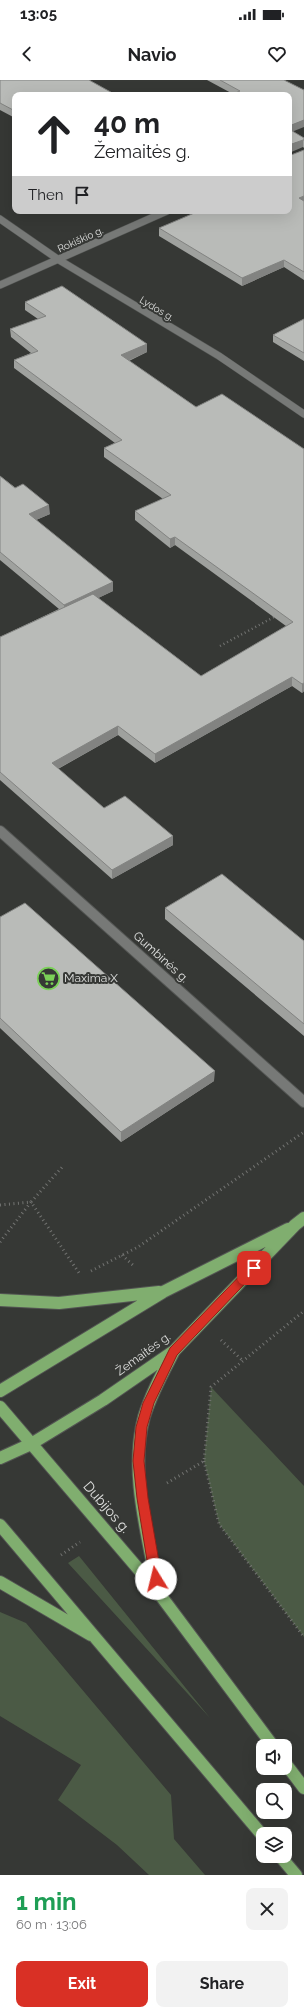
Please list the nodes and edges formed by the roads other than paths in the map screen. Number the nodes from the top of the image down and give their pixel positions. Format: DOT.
graph roads {
  1 [pos="160,214"];
  2 [pos="0,219"];
  3 [pos="59,260"];
  4 [pos="0,285"];
  5 [pos="304,414"];
  6 [pos="0,831"];
  7 [pos="304,1102"];
  8 [pos="300,1222"];
  9 [pos="163,1292"];
  10 [pos="0,1300"];
  11 [pos="174,1352"];
  12 [pos="0,1391"];
  13 [pos="0,1407"];
  14 [pos="31,1444"];
  15 [pos="0,1458"];
  16 [pos="0,1525"];
  17 [pos="0,1582"];
  18 [pos="158,1592"];
  19 [pos="99,1640"];
  20 [pos="268,1739"];
  21 [pos="292,1772"];
  22 [pos="304,1788"];
  23 [pos="256,1828"];
  24 [pos="286,1863"];
  25 [pos="296,1875"];
  1 -- 3 [label="street, Rokiškio g."];
  2 -- 3 [label="street, Lydos g."];
  3 -- 4 [label="street, Rokiškio g."];
  3 -- 5 [label="street, Lydos g."];
  6 -- 7 [label="street, Gumbinės g."];
  8 -- 9 [label="main road, Žemaitės g."];
  8 -- 11 [label="main road, Žemaitės g."];
  9 -- 10 [label="main road"];
  9 -- 12 [label="main road, Žemaitės g."];
  11 -- 14 [label="main road, Žemaitės g."];
  11 -- 18 [label="main road"];
  13 -- 14 [label="main road, Dubijos g."];
  14 -- 15 [label="main road, Žemaitės g."];
  14 -- 18 [label="main road, Dubijos g."];
  16 -- 19 [label="main road"];
  17 -- 19 [label="main road"];
  18 -- 20 [label="main road, Dubijos g."];
  19 -- 23 [label="main road"];
  21 -- 22 [label="main road"];
  24 -- 25 [label="main road"];
}
